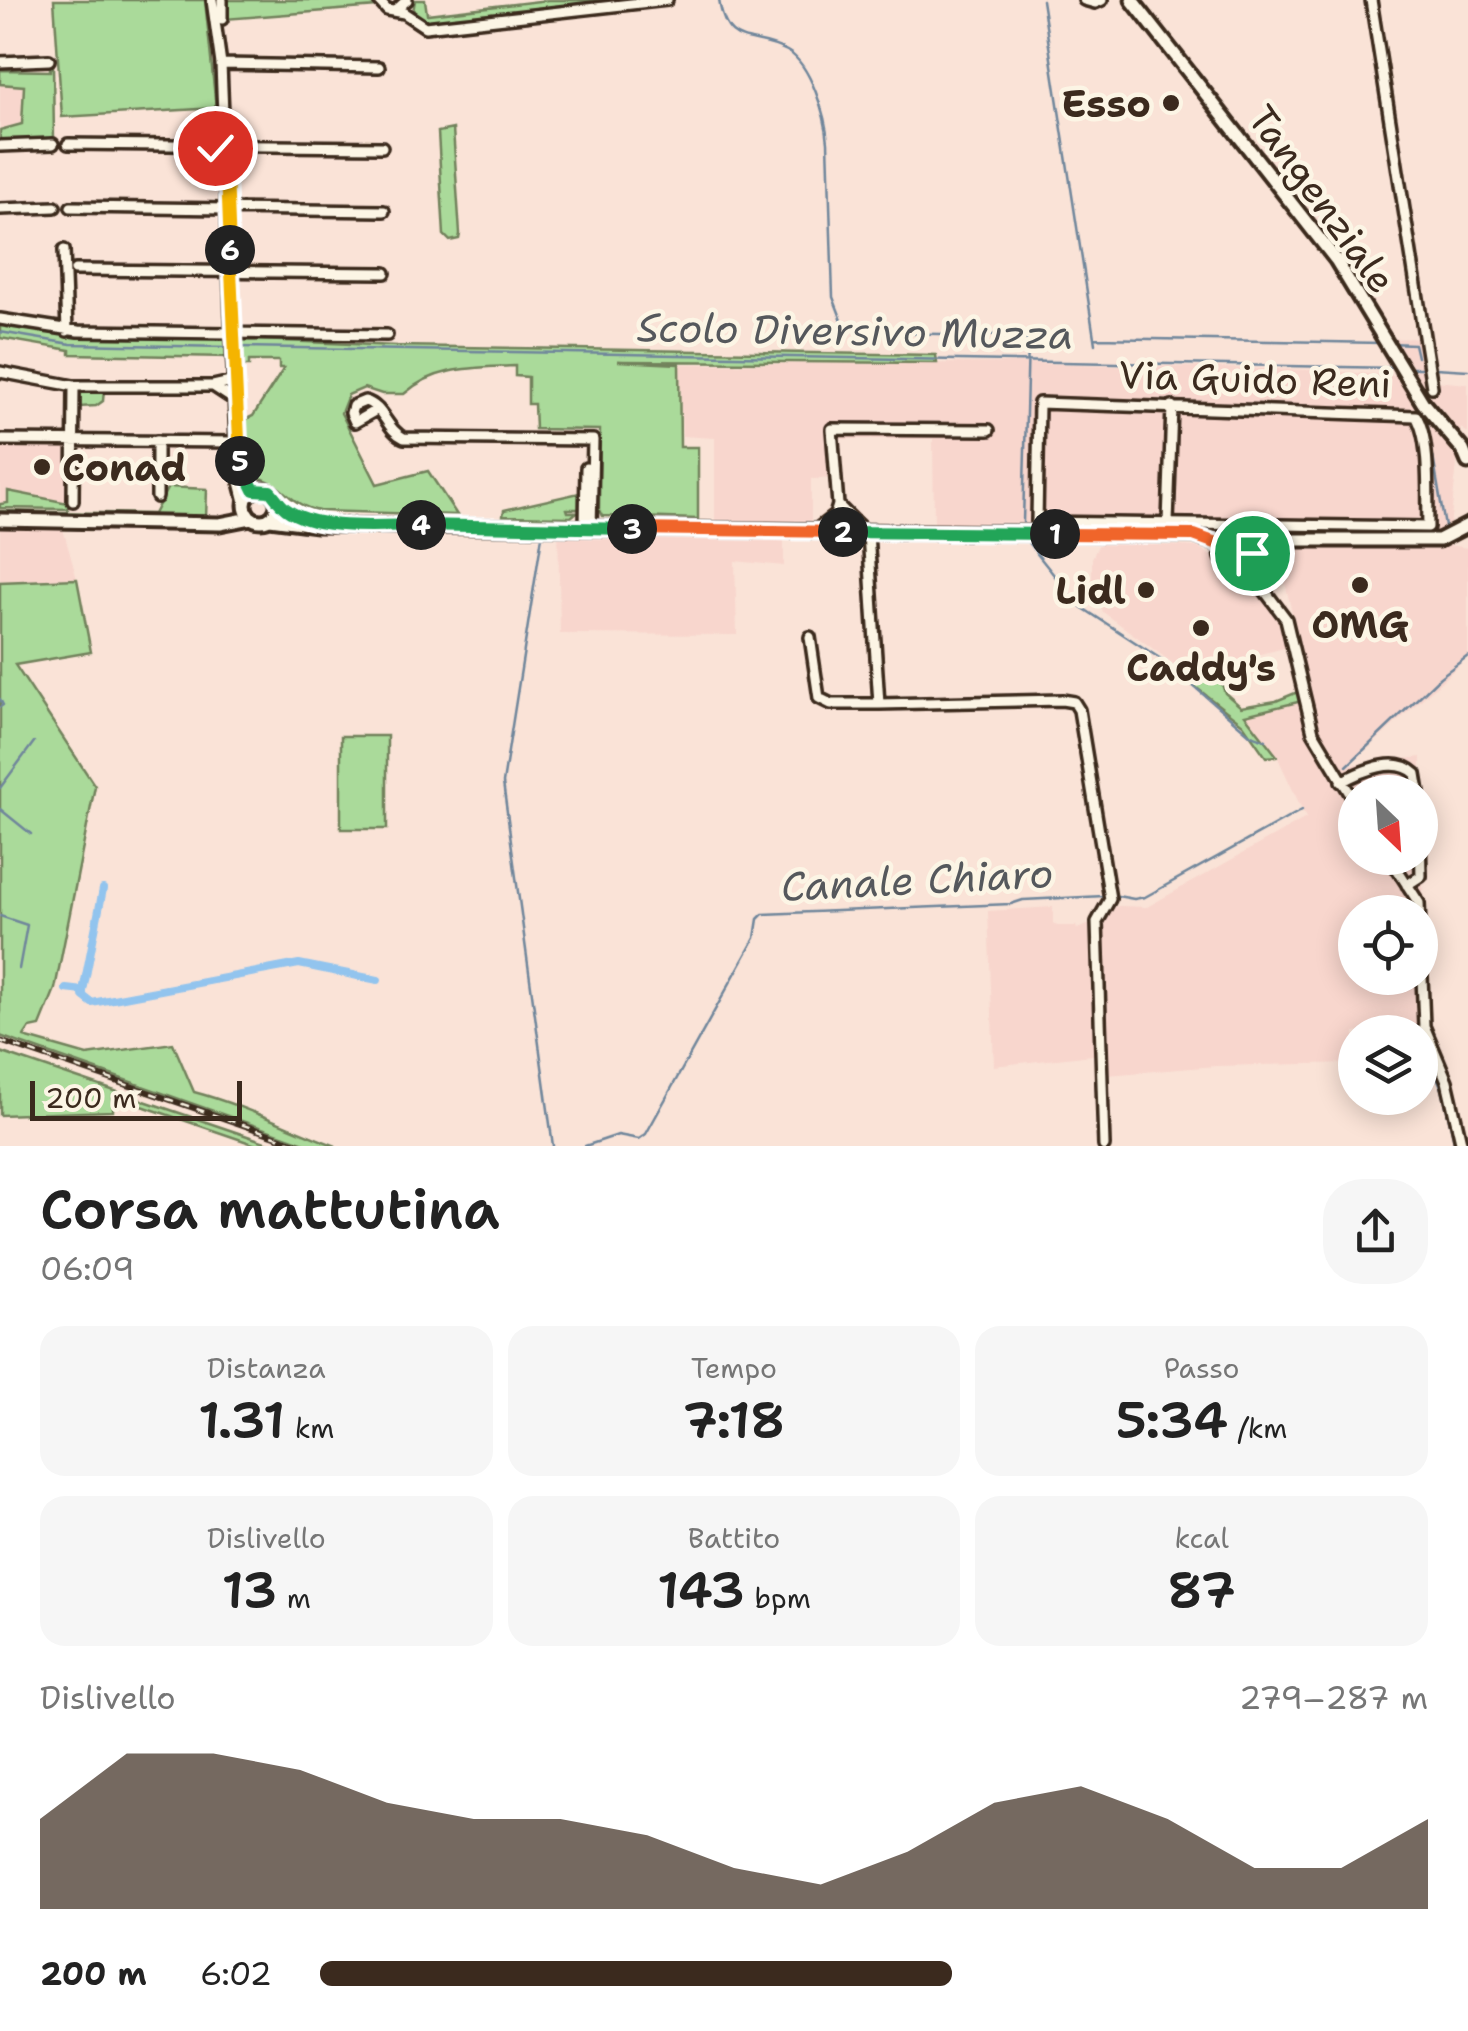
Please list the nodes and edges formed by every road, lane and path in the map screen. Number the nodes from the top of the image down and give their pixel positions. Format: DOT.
graph roads {
  1 [pos="212,0"];
  2 [pos="222,0"];
  3 [pos="378,0"];
  4 [pos="407,0"];
  5 [pos="667,0"];
  6 [pos="1084,0"];
  7 [pos="1102,0"];
  8 [pos="1132,0"];
  9 [pos="1371,0"];
  10 [pos="396,10"];
  11 [pos="414,19"];
  12 [pos="220,47"];
  13 [pos="49,60"];
  14 [pos="0,62"];
  15 [pos="222,64"];
  16 [pos="378,67"];
  17 [pos="53,144"];
  18 [pos="68,144"];
  19 [pos="0,146"];
  20 [pos="382,146"];
  21 [pos="226,148"];
  22 [pos="54,207"];
  23 [pos="71,207"];
  24 [pos="0,209"];
  25 [pos="228,210"];
  26 [pos="384,211"];
  27 [pos="64,250"];
  28 [pos="74,270"];
  29 [pos="231,272"];
  30 [pos="385,273"];
  31 [pos="0,319"];
  32 [pos="67,330"];
  33 [pos="233,334"];
  34 [pos="388,335"];
  35 [pos="0,372"];
  36 [pos="1430,383"];
  37 [pos="74,386"];
  38 [pos="217,389"];
  39 [pos="236,391"];
  40 [pos="1172,406"];
  41 [pos="378,410"];
  42 [pos="989,430"];
  43 [pos="1454,439"];
  44 [pos="0,440"];
  45 [pos="74,441"];
  46 [pos="157,441"];
  47 [pos="237,442"];
  48 [pos="1468,448"];
  49 [pos="238,455"];
  50 [pos="1468,462"];
  51 [pos="254,490"];
  52 [pos="157,497"];
  53 [pos="276,499"];
  54 [pos="73,502"];
  55 [pos="247,509"];
  56 [pos="838,511"];
  57 [pos="270,519"];
  58 [pos="0,520"];
  59 [pos="1168,523"];
  60 [pos="331,524"];
  61 [pos="1467,524"];
  62 [pos="588,528"];
  63 [pos="814,532"];
  64 [pos="838,532"];
  65 [pos="867,533"];
  66 [pos="1243,535"];
  67 [pos="1290,540"];
  68 [pos="1224,546"];
  69 [pos="1249,562"];
  70 [pos="810,636"];
  71 [pos="879,704"];
  72 [pos="1338,775"];
  73 [pos="1355,775"];
  74 [pos="1416,775"];
  75 [pos="1401,875"];
  76 [pos="1421,875"];
  77 [pos="1408,885"];
  78 [pos="1104,1146"];
  79 [pos="1462,1146"];
  1 -- 12 [label="street"];
  2 -- 12 [label="street"];
  3 -- 10 [label="street"];
  4 -- 10 [label="street"];
  4 -- 11 [label="street"];
  5 -- 11 [label="street"];
  6 -- 7 [label="street"];
  8 -- 43 [label="main road, Tangenziale"];
  9 -- 36 [label="street"];
  10 -- 11 [label="street"];
  12 -- 15 [label="street"];
  13 -- 14 [label="street"];
  15 -- 16 [label="street"];
  15 -- 21 [label="street"];
  17 -- 19 [label="street"];
  18 -- 21 [label="street"];
  20 -- 21 [label="street"];
  21 -- 25 [label="street"];
  22 -- 24 [label="street"];
  23 -- 25 [label="street"];
  25 -- 26 [label="street"];
  25 -- 29 [label="street"];
  27 -- 32 [label="street"];
  28 -- 29 [label="street"];
  29 -- 30 [label="street"];
  29 -- 33 [label="street"];
  31 -- 32 [label="street"];
  32 -- 33 [label="street"];
  33 -- 34 [label="street"];
  33 -- 39 [label="street"];
  35 -- 37 [label="street"];
  37 -- 38 [label="street"];
  37 -- 45 [label="street"];
  38 -- 39 [label="street"];
  38 -- 39 [label="street"];
  39 -- 47 [label="street"];
  40 -- 59 [label="street"];
  40 -- 59 [label="street, Via Guido Reni"];
  40 -- 66 [label="street, Via Guido Reni"];
  41 -- 62 [label="street"];
  42 -- 56 [label="street"];
  43 -- 48 [label="main road, Tangenziale"];
  43 -- 50 [label="main road, Tangenziale"];
  44 -- 45 [label="street"];
  45 -- 46 [label="street"];
  45 -- 54 [label="street"];
  46 -- 47 [label="street"];
  46 -- 52 [label="street"];
  47 -- 49 [label="street"];
  49 -- 51 [label="street"];
  49 -- 55 [label="street"];
  51 -- 53 [label="main road"];
  51 -- 55 [label="main road"];
  53 -- 57 [label="main road"];
  53 -- 60 [label="main road"];
  55 -- 57 [label="main road"];
  55 -- 58 [label="main road"];
  56 -- 63 [label="street"];
  56 -- 64 [label="street"];
  56 -- 65 [label="street"];
  57 -- 60 [label="main road"];
  59 -- 66 [label="street"];
  60 -- 62 [label="main road"];
  61 -- 67 [label="main road"];
  62 -- 63 [label="main road"];
  63 -- 64 [label="main road"];
  64 -- 65 [label="main road"];
  65 -- 68 [label="main road"];
  65 -- 71 [label="street"];
  66 -- 67 [label="main road"];
  66 -- 68 [label="main road"];
  66 -- 69 [label="main road"];
  67 -- 69 [label="main road"];
  68 -- 69 [label="main road"];
  69 -- 72 [label="street"];
  70 -- 71 [label="street"];
  71 -- 78 [label="street"];
  73 -- 74 [label="street"];
  75 -- 77 [label="street"];
  76 -- 77 [label="street"];
  77 -- 79 [label="street"];
}
